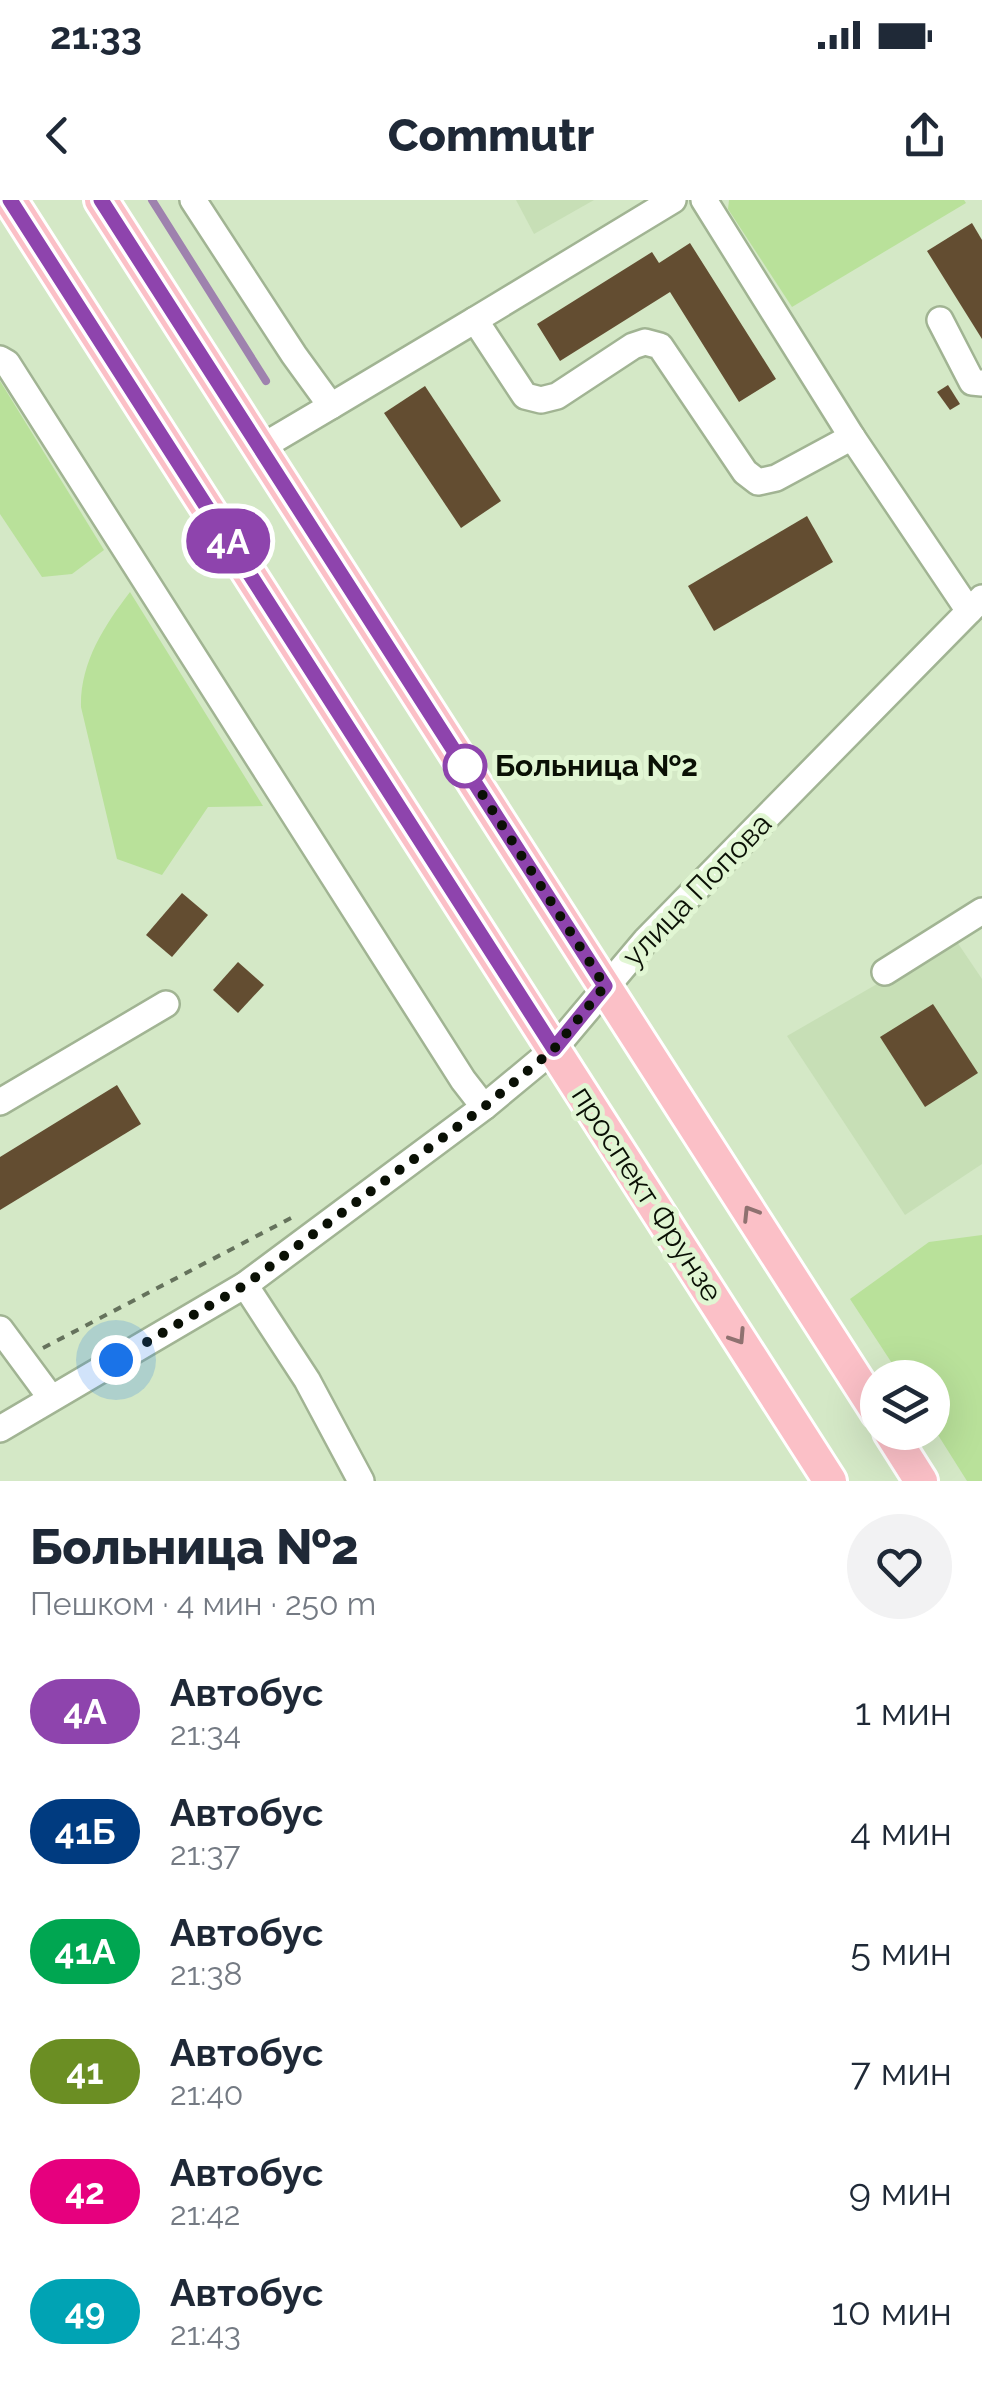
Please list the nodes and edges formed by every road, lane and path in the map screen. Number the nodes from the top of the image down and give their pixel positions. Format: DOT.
graph roads {
  1 [pos="10,200"];
  2 [pos="101,200"];
  3 [pos="193,200"];
  4 [pos="673,200"];
  5 [pos="704,200"];
  6 [pos="475,320"];
  7 [pos="940,320"];
  8 [pos="0,358"];
  9 [pos="982,384"];
  10 [pos="331,406"];
  11 [pos="852,437"];
  12 [pos="260,448"];
  13 [pos="976,605"];
  14 [pos="982,911"];
  15 [pos="885,972"];
  16 [pos="605,986"];
  17 [pos="166,1004"];
  18 [pos="554,1049"];
  19 [pos="0,1102"];
  20 [pos="484,1107"];
  21 [pos="290,1219"];
  22 [pos="245,1285"];
  23 [pos="0,1329"];
  24 [pos="20,1359"];
  25 [pos="860,1386"];
  26 [pos="51,1398"];
  27 [pos="0,1429"];
  28 [pos="901,1450"];
  29 [pos="361,1481"];
  30 [pos="830,1481"];
  31 [pos="920,1481"];
  1 -- 18 [label="main road, проспект Фрунзе"];
  2 -- 12 [label="main road"];
  3 -- 10 [label="street"];
  4 -- 6 [label="street"];
  5 -- 11 [label="street"];
  6 -- 10 [label="street"];
  6 -- 11 [label="street"];
  7 -- 9 [label="street"];
  8 -- 20 [label="street"];
  10 -- 12 [label="street"];
  11 -- 13 [label="street"];
  12 -- 16 [label="main road"];
  13 -- 16 [label="street, улица Попова"];
  14 -- 15 [label="street"];
  16 -- 18 [label="street, улица Попова"];
  25 -- 16 [label="main road, one-way"];
  17 -- 19 [label="street"];
  18 -- 20 [label="street, улица Попова"];
  18 -- 30 [label="main road, проспект Фрунзе, one-way"];
  20 -- 22 [label="street, улица Попова"];
  21 -- 24 [label="path"];
  22 -- 26 [label="street, улица Попова"];
  22 -- 29 [label="street"];
  23 -- 24 [label="street"];
  24 -- 26 [label="street"];
  26 -- 27 [label="street, улица Попова"];
  28 -- 31 [label="main road"];
}
